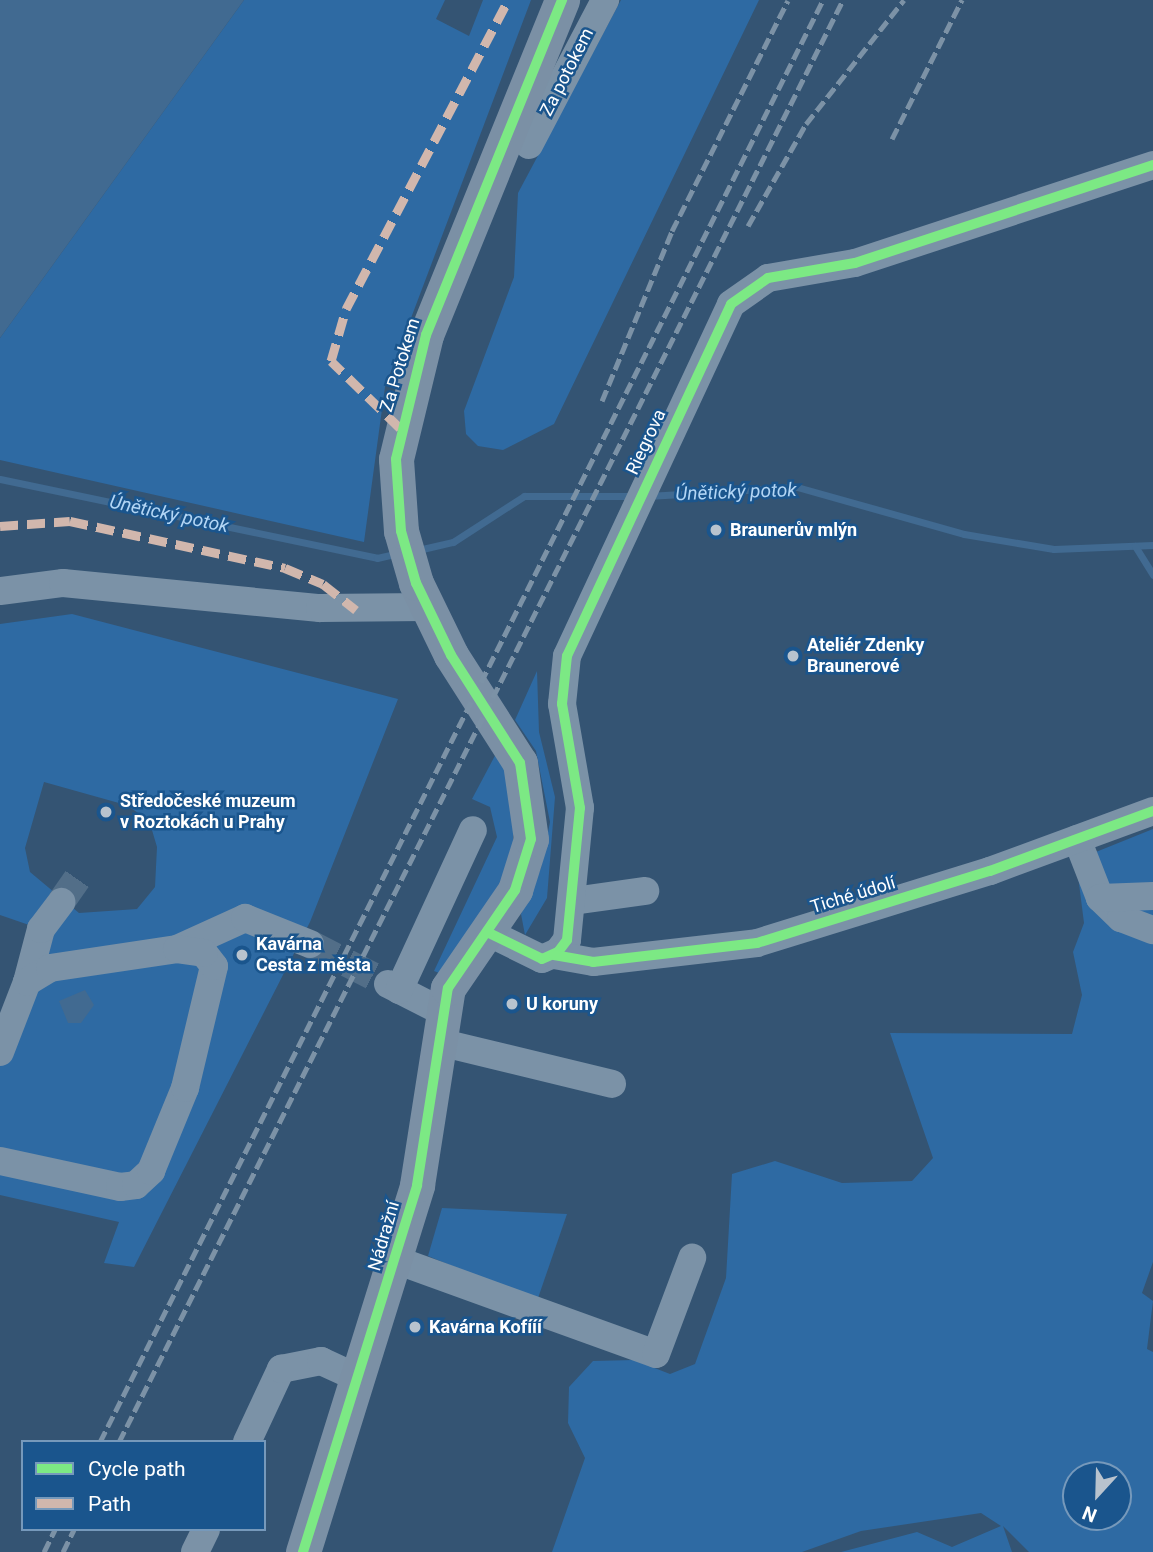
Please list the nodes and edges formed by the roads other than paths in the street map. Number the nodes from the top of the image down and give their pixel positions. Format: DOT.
graph roads {
  1 [pos="562,0"];
  2 [pos="605,0"];
  3 [pos="529,145"];
  4 [pos="1153,165"];
  5 [pos="0,592"];
  6 [pos="420,595"];
  7 [pos="1153,811"];
  8 [pos="473,830"];
  9 [pos="1077,839"];
  10 [pos="645,891"];
  11 [pos="1153,896"];
  12 [pos="1100,898"];
  13 [pos="573,901"];
  14 [pos="61,902"];
  15 [pos="1153,930"];
  16 [pos="487,932"];
  17 [pos="310,944"];
  18 [pos="177,949"];
  19 [pos="554,956"];
  20 [pos="27,982"];
  21 [pos="441,1027"];
  22 [pos="0,1052"];
  23 [pos="612,1084"];
  24 [pos="0,1161"];
  25 [pos="692,1258"];
  26 [pos="396,1259"];
  27 [pos="358,1378"];
  28 [pos="248,1440"];
  29 [pos="205,1531"];
  30 [pos="195,1552"];
  31 [pos="303,1552"];
  1 -- 6 [label="main road, Za Potokem"];
  2 -- 3 [label="street, Za potokem"];
  4 -- 13 [label="street, Riegrova"];
  5 -- 6 [label="street"];
  6 -- 16 [label="main road, Za Potokem"];
  7 -- 9 [label="street, Tiché údolí"];
  8 -- 21 [label="street"];
  9 -- 12 [label="street"];
  9 -- 19 [label="street, Tiché údolí"];
  10 -- 13 [label="street"];
  11 -- 12 [label="street"];
  12 -- 15 [label="street"];
  13 -- 19 [label="street, Riegrova"];
  14 -- 20 [label="street"];
  16 -- 19 [label="street"];
  16 -- 21 [label="main road, Nádražní"];
  17 -- 18 [label="street"];
  18 -- 20 [label="street"];
  18 -- 24 [label="street"];
  20 -- 22 [label="street"];
  21 -- 23 [label="street"];
  21 -- 26 [label="main road, Nádražní"];
  25 -- 26 [label="street"];
  26 -- 27 [label="main road, Nádražní"];
  27 -- 28 [label="street"];
  27 -- 31 [label="main road, Nádražní"];
  29 -- 30 [label="street"];
}
